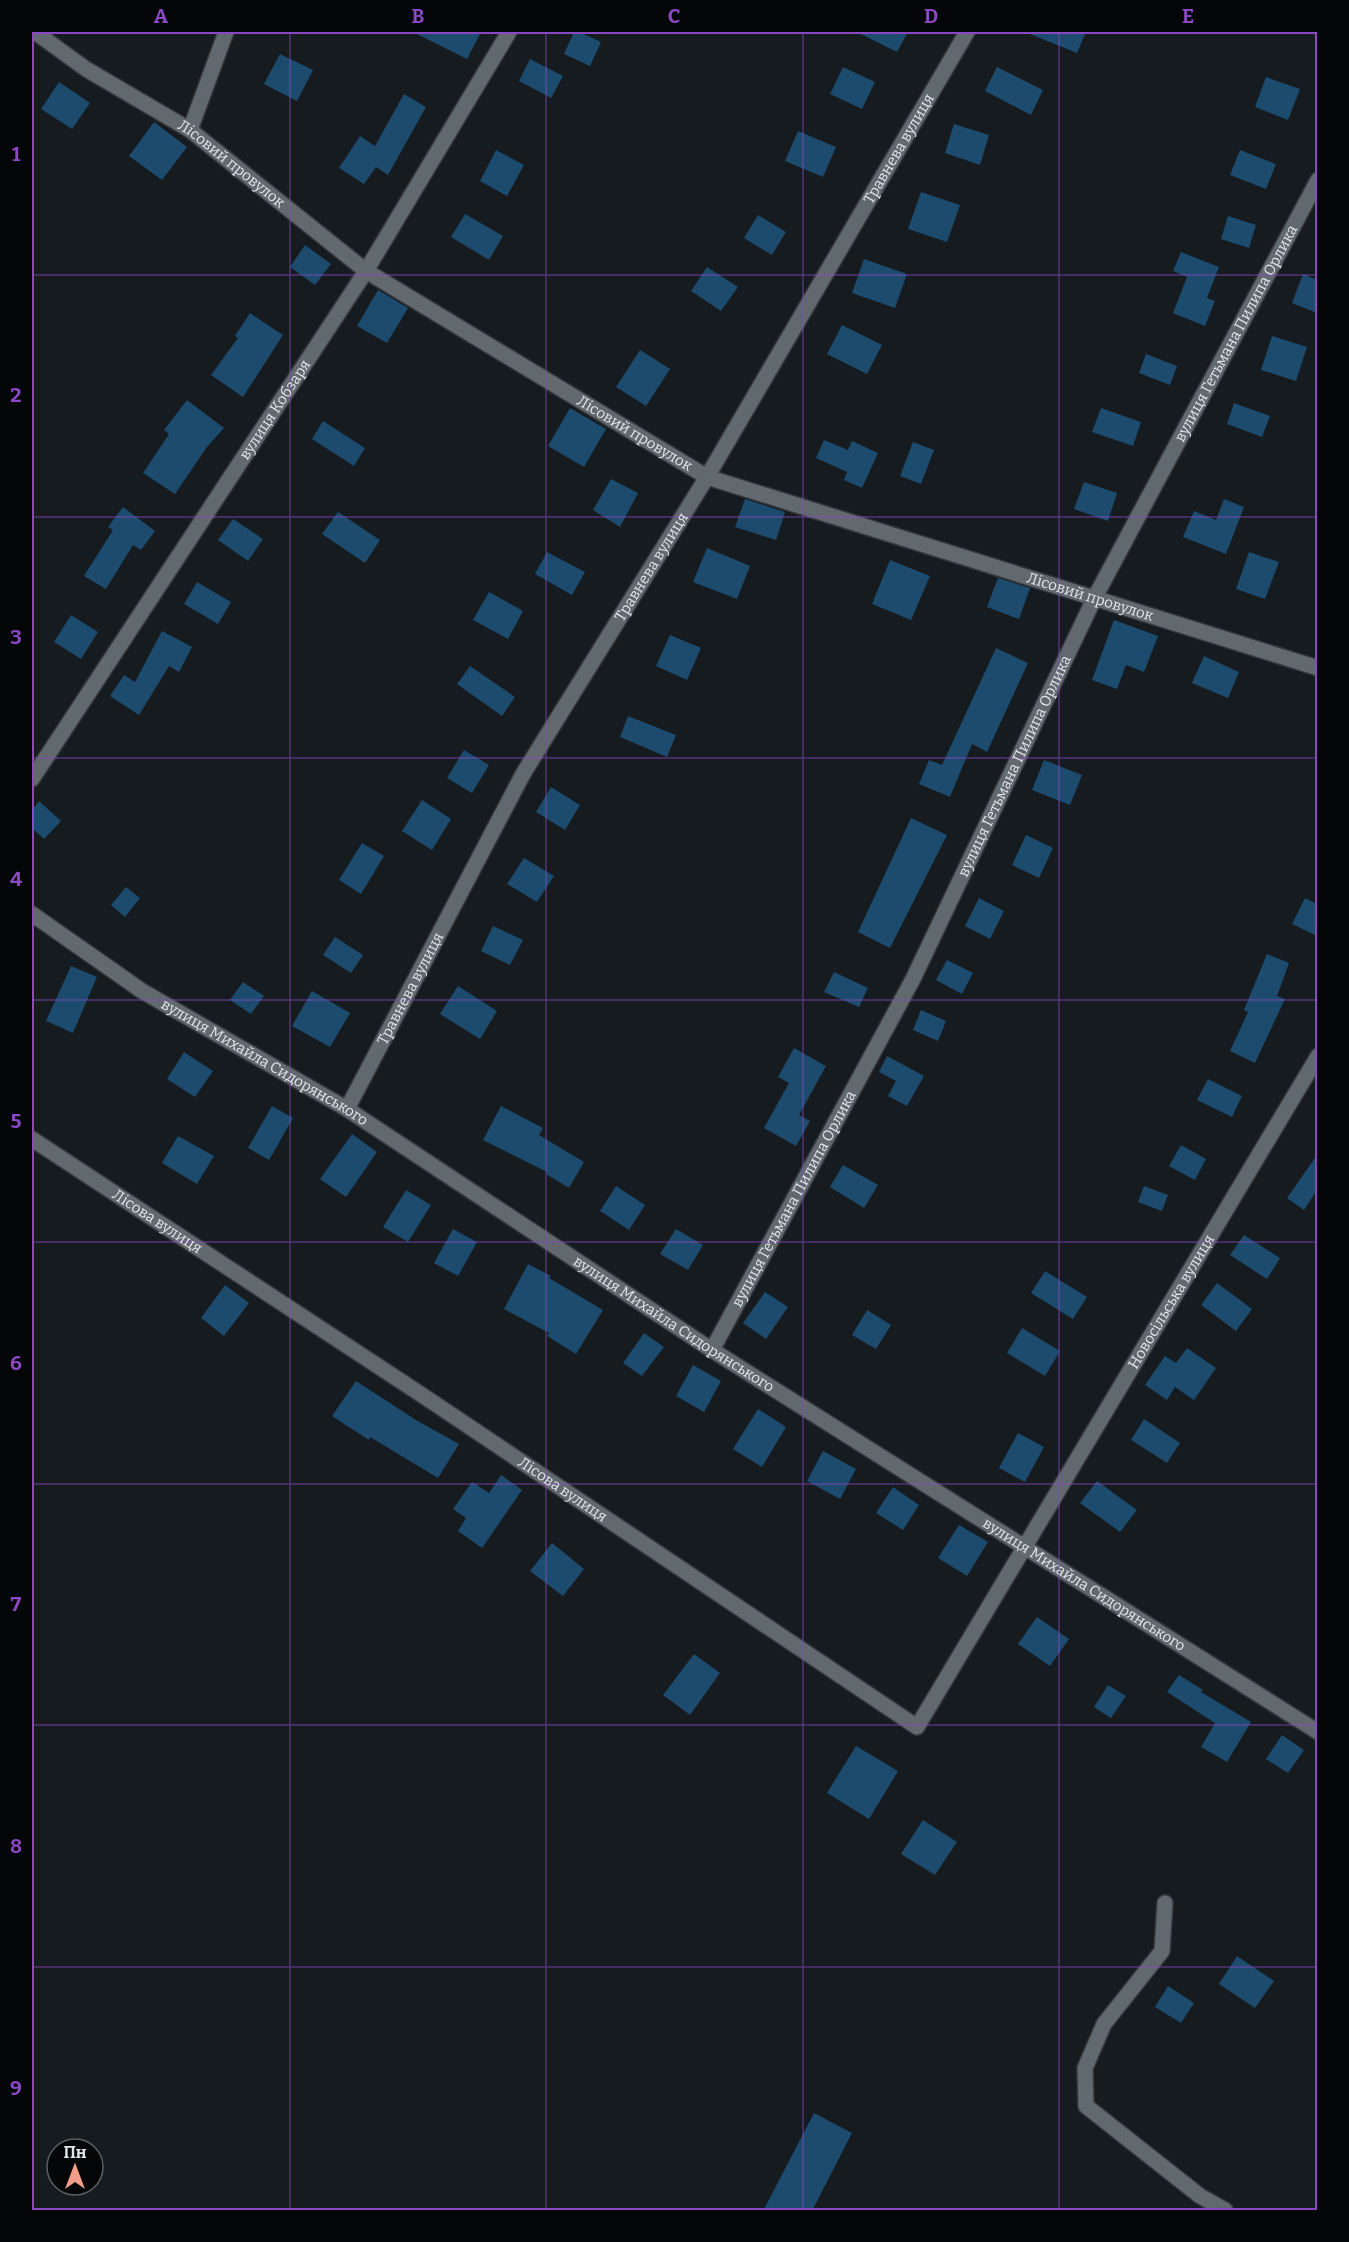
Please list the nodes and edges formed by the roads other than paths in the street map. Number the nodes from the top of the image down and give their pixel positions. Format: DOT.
graph roads {
  1 [pos="35,32"];
  2 [pos="226,32"];
  3 [pos="508,32"];
  4 [pos="967,32"];
  5 [pos="190,130"];
  6 [pos="1317,180"];
  7 [pos="366,271"];
  8 [pos="706,477"];
  9 [pos="1094,599"];
  10 [pos="1317,668"];
  11 [pos="32,779"];
  12 [pos="32,914"];
  13 [pos="1317,1056"];
  14 [pos="347,1109"];
  15 [pos="32,1139"];
  16 [pos="712,1350"];
  17 [pos="1026,1546"];
  18 [pos="1317,1732"];
  19 [pos="1165,1903"];
  20 [pos="1225,2211"];
  1 -- 5 [label="street, Лісовий провулок"];
  2 -- 5 [label="street"];
  3 -- 7 [label="street, вулиця Кобзаря"];
  4 -- 8 [label="street, Травнева вулиця"];
  5 -- 7 [label="street, Лісовий провулок"];
  6 -- 9 [label="street, вулиця Гетьмана Пилипа Орлика"];
  7 -- 8 [label="street, Лісовий провулок"];
  7 -- 11 [label="street, вулиця Кобзаря"];
  8 -- 9 [label="street, Лісовий провулок"];
  8 -- 14 [label="street, Травнева вулиця"];
  9 -- 10 [label="street, Лісовий провулок"];
  9 -- 16 [label="street, вулиця Гетьмана Пилипа Орлика"];
  12 -- 14 [label="street, вулиця Михайла Сидорянського"];
  13 -- 17 [label="street, Новосільська вулиця"];
  14 -- 16 [label="street, вулиця Михайла Сидорянського"];
  15 -- 17 [label="street, Лісова вулиця"];
  16 -- 17 [label="street, вулиця Михайла Сидорянського"];
  17 -- 18 [label="street, вулиця Михайла Сидорянського"];
  19 -- 20 [label="street"];
}
